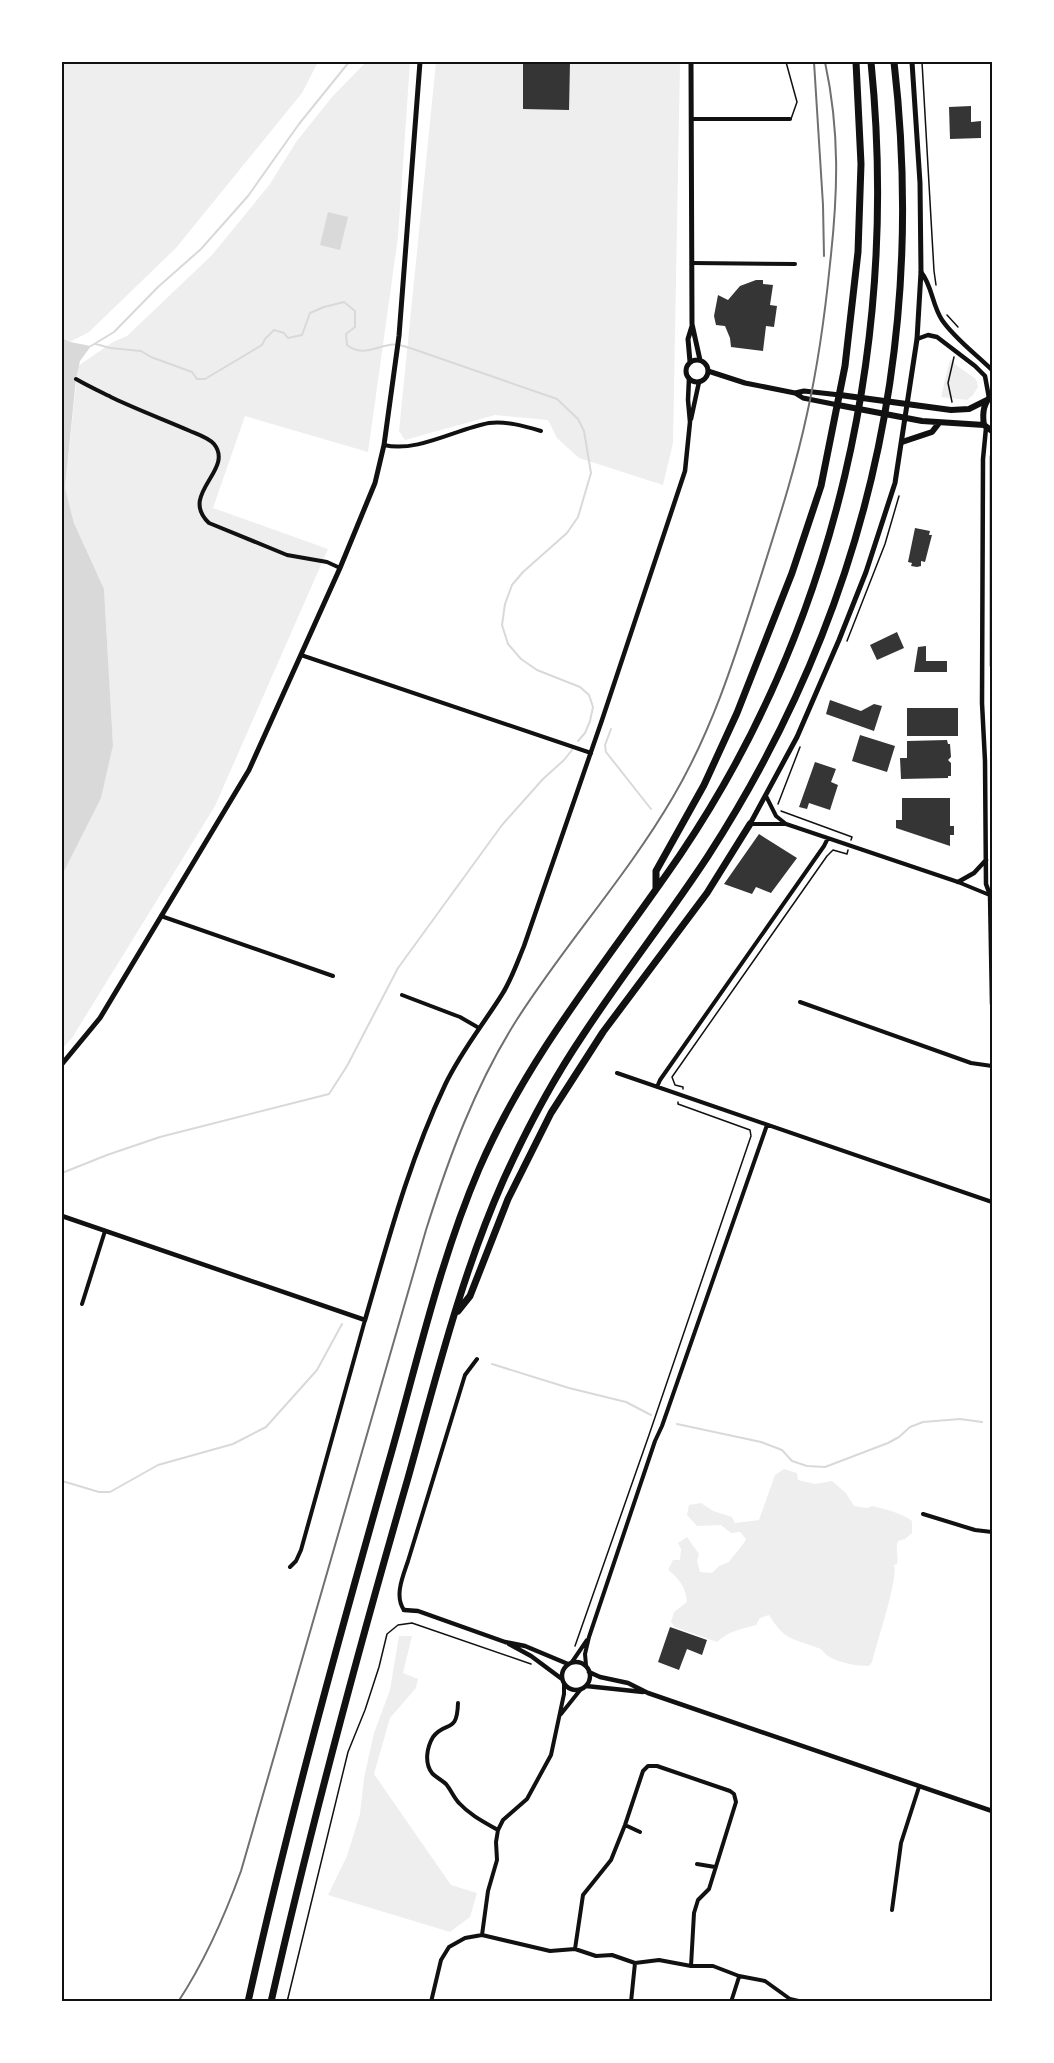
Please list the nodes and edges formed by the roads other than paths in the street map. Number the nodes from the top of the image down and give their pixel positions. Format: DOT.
graph roads {
  1 [pos="420,62"];
  2 [pos="692,62"];
  3 [pos="786,62"];
  4 [pos="856,62"];
  5 [pos="871,62"];
  6 [pos="894,62"];
  7 [pos="912,62"];
  8 [pos="692,119"];
  9 [pos="790,119"];
  10 [pos="692,263"];
  11 [pos="795,264"];
  12 [pos="921,272"];
  13 [pos="692,324"];
  14 [pos="916,339"];
  15 [pos="700,360"];
  16 [pos="690,363"];
  17 [pos="993,370"];
  18 [pos="708,371"];
  19 [pos="689,378"];
  20 [pos="76,379"];
  21 [pos="699,382"];
  22 [pos="795,393"];
  23 [pos="840,395"];
  24 [pos="990,398"];
  25 [pos="838,405"];
  26 [pos="907,405"];
  27 [pos="905,417"];
  28 [pos="690,422"];
  29 [pos="939,423"];
  30 [pos="988,428"];
  31 [pos="541,430"];
  32 [pos="902,442"];
  33 [pos="384,445"];
  34 [pos="993,456"];
  35 [pos="340,568"];
  36 [pos="301,655"];
  37 [pos="993,666"];
  38 [pos="591,753"];
  39 [pos="766,796"];
  40 [pos="786,824"];
  41 [pos="750,825"];
  42 [pos="828,838"];
  43 [pos="986,860"];
  44 [pos="958,882"];
  45 [pos="656,888"];
  46 [pos="992,893"];
  47 [pos="161,916"];
  48 [pos="333,976"];
  49 [pos="402,995"];
  50 [pos="800,1002"];
  51 [pos="993,1004"];
  52 [pos="479,1028"];
  53 [pos="62,1064"];
  54 [pos="993,1066"];
  55 [pos="617,1073"];
  56 [pos="657,1087"];
  57 [pos="767,1125"];
  58 [pos="993,1202"];
  59 [pos="62,1216"];
  60 [pos="105,1231"];
  61 [pos="82,1304"];
  62 [pos="454,1315"];
  63 [pos="365,1320"];
  64 [pos="477,1359"];
  65 [pos="922,1514"];
  66 [pos="993,1532"];
  67 [pos="290,1567"];
  68 [pos="404,1610"];
  69 [pos="589,1637"];
  70 [pos="505,1642"];
  71 [pos="570,1663"];
  72 [pos="585,1665"];
  73 [pos="589,1672"];
  74 [pos="563,1681"];
  75 [pos="583,1687"];
  76 [pos="648,1693"];
  77 [pos="458,1703"];
  78 [pos="560,1717"];
  79 [pos="919,1787"];
  80 [pos="993,1811"];
  81 [pos="625,1826"];
  82 [pos="498,1830"];
  83 [pos="640,1832"];
  84 [pos="697,1864"];
  85 [pos="715,1867"];
  86 [pos="892,1910"];
  87 [pos="482,1935"];
  88 [pos="575,1949"];
  89 [pos="635,1963"];
  90 [pos="691,1966"];
  91 [pos="739,1976"];
  92 [pos="248,2001"];
  93 [pos="270,2001"];
  94 [pos="431,2001"];
  95 [pos="632,2001"];
  96 [pos="731,2001"];
  97 [pos="803,2001"];
  1 -- 33 [label="main road"];
  2 -- 8 [label="main road"];
  3 -- 9 [label="lane"];
  4 -- 23 [label="highway"];
  5 -- 45 [label="highway"];
  6 -- 62 [label="highway"];
  7 -- 12 [label="main road"];
  8 -- 9 [label="street"];
  8 -- 10 [label="main road"];
  10 -- 11 [label="street"];
  10 -- 13 [label="main road"];
  12 -- 14 [label="main road"];
  12 -- 17 [label="street"];
  13 -- 15 [label="main road"];
  13 -- 16 [label="main road"];
  14 -- 24 [label="street"];
  14 -- 26 [label="main road"];
  15 -- 16 [label="main road"];
  15 -- 18 [label="main road"];
  16 -- 19 [label="main road"];
  18 -- 21 [label="main road"];
  18 -- 22 [label="main road"];
  19 -- 21 [label="main road"];
  19 -- 28 [label="street"];
  20 -- 35 [label="street"];
  21 -- 28 [label="street"];
  22 -- 23 [label="main road"];
  22 -- 25 [label="main road"];
  23 -- 25 [label="highway"];
  23 -- 26 [label="main road"];
  24 -- 26 [label="main road"];
  24 -- 30 [label="main road"];
  25 -- 27 [label="main road"];
  25 -- 45 [label="highway"];
  26 -- 27 [label="main road"];
  27 -- 29 [label="main road"];
  27 -- 32 [label="main road"];
  28 -- 38 [label="street"];
  29 -- 30 [label="main road"];
  29 -- 32 [label="main road"];
  30 -- 43 [label="street"];
  31 -- 33 [label="street"];
  32 -- 39 [label="main road"];
  33 -- 35 [label="main road"];
  34 -- 37 [label="street"];
  35 -- 36 [label="main road"];
  36 -- 38 [label="street"];
  36 -- 47 [label="main road"];
  38 -- 52 [label="street"];
  39 -- 40 [label="street"];
  39 -- 41 [label="main road"];
  40 -- 41 [label="street"];
  40 -- 42 [label="street"];
  41 -- 62 [label="highway"];
  42 -- 44 [label="street"];
  42 -- 56 [label="street"];
  43 -- 44 [label="street"];
  43 -- 46 [label="street"];
  44 -- 46 [label="street"];
  45 -- 92 [label="highway"];
  46 -- 51 [label="street"];
  47 -- 48 [label="street"];
  47 -- 53 [label="main road"];
  49 -- 52 [label="street"];
  50 -- 54 [label="street"];
  52 -- 63 [label="street"];
  55 -- 56 [label="street"];
  56 -- 57 [label="street"];
  57 -- 58 [label="street"];
  57 -- 69 [label="street"];
  59 -- 60 [label="street"];
  60 -- 61 [label="street"];
  60 -- 63 [label="street"];
  62 -- 93 [label="highway"];
  63 -- 67 [label="street"];
  64 -- 68 [label="street"];
  65 -- 66 [label="street"];
  68 -- 70 [label="street"];
  69 -- 71 [label="street"];
  69 -- 72 [label="street"];
  70 -- 71 [label="street"];
  70 -- 74 [label="street"];
  71 -- 72 [label="street"];
  71 -- 74 [label="street"];
  72 -- 73 [label="street"];
  73 -- 75 [label="street"];
  73 -- 76 [label="street"];
  74 -- 75 [label="street"];
  74 -- 78 [label="street"];
  75 -- 76 [label="street"];
  75 -- 78 [label="street"];
  76 -- 79 [label="street"];
  77 -- 82 [label="street"];
  78 -- 82 [label="street"];
  79 -- 80 [label="street"];
  79 -- 86 [label="street"];
  81 -- 83 [label="street"];
  81 -- 85 [label="street"];
  81 -- 88 [label="street"];
  82 -- 87 [label="street"];
  84 -- 85 [label="street"];
  85 -- 90 [label="street"];
  87 -- 88 [label="street"];
  87 -- 94 [label="street"];
  88 -- 89 [label="street"];
  89 -- 90 [label="street"];
  89 -- 95 [label="street"];
  90 -- 91 [label="street"];
  91 -- 96 [label="street"];
  91 -- 97 [label="street"];
}
